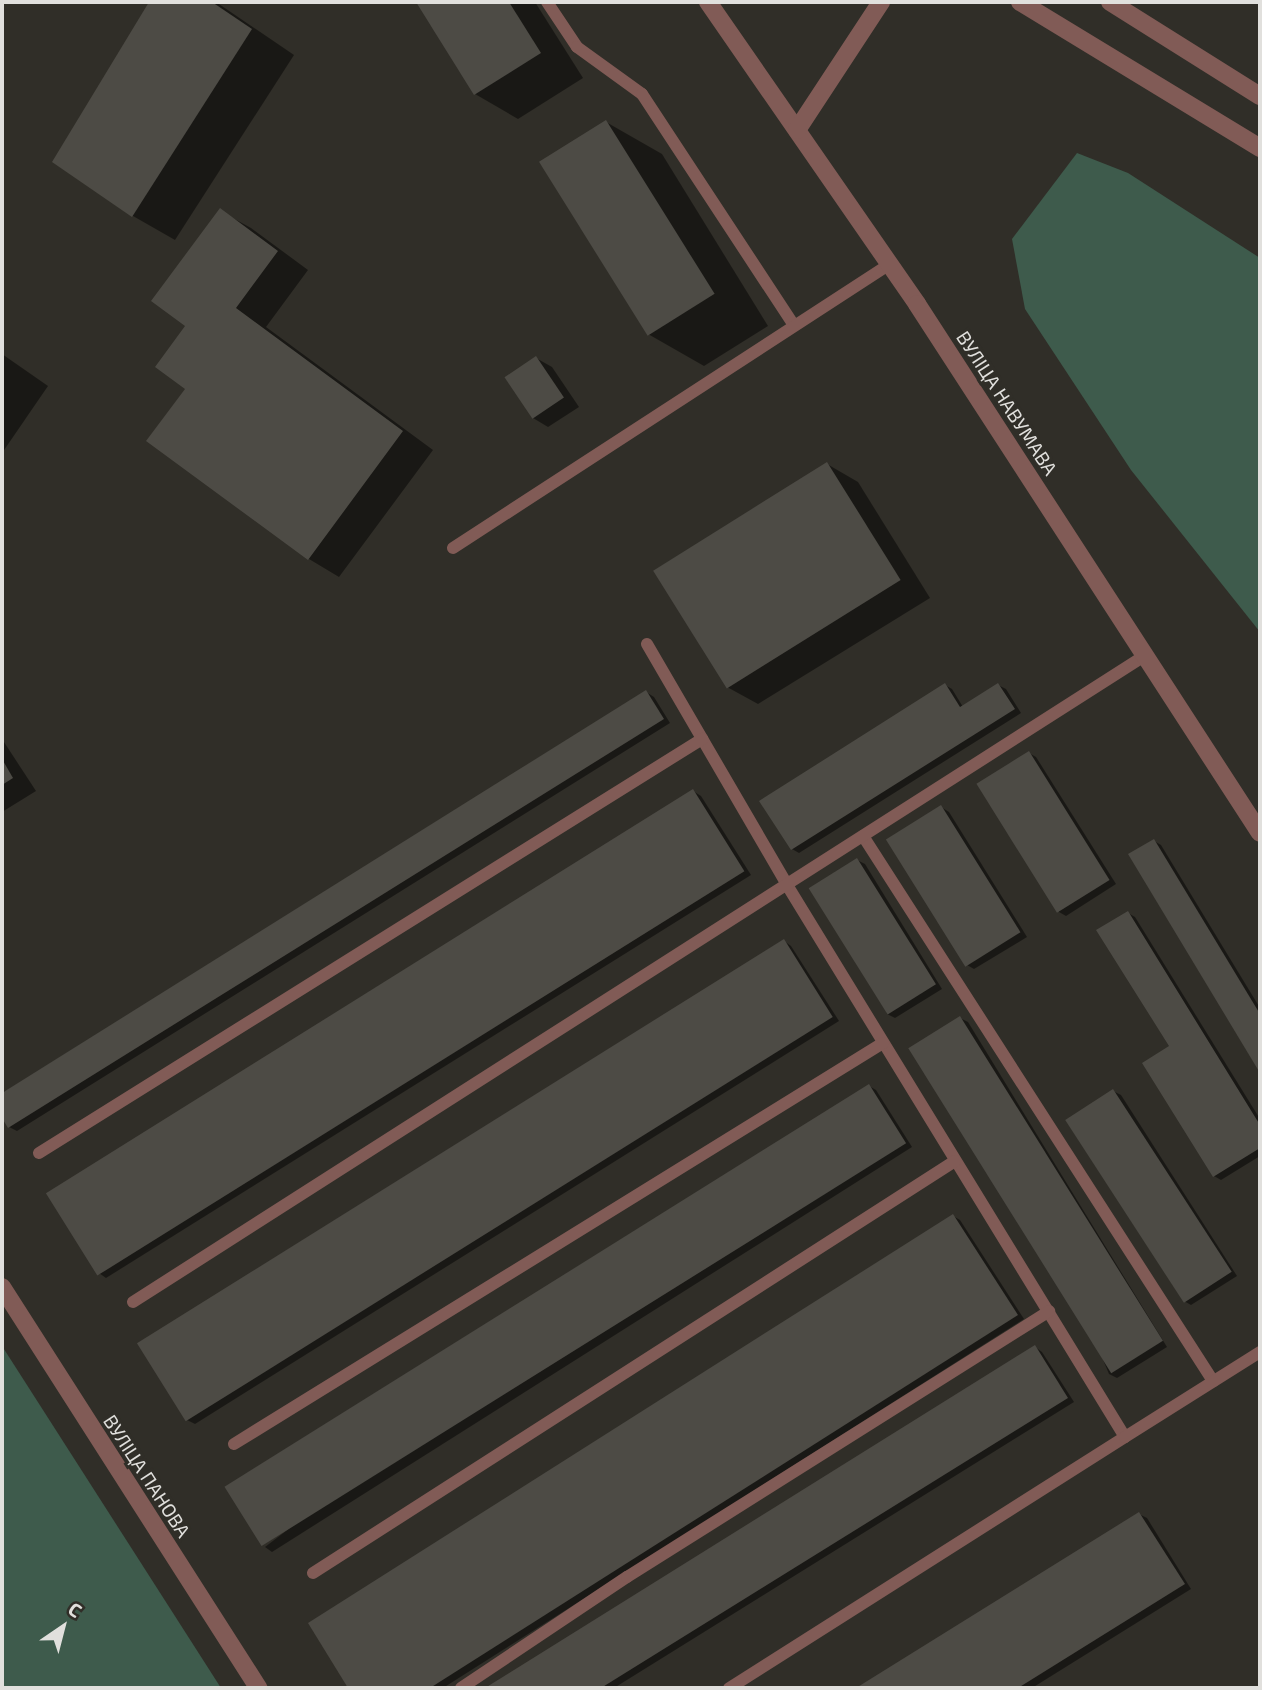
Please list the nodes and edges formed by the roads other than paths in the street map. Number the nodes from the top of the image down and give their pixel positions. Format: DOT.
graph roads {
  1 [pos="547,2"];
  2 [pos="708,2"];
  3 [pos="881,2"];
  4 [pos="1020,2"];
  5 [pos="1121,4"];
  6 [pos="1260,96"];
  7 [pos="797,130"];
  8 [pos="1260,148"];
  9 [pos="890,264"];
  10 [pos="794,325"];
  11 [pos="453,548"];
  12 [pos="647,644"];
  13 [pos="1146,655"];
  14 [pos="702,740"];
  15 [pos="1260,833"];
  16 [pos="863,836"];
  17 [pos="787,885"];
  18 [pos="883,1043"];
  19 [pos="39,1153"];
  20 [pos="955,1161"];
  21 [pos="2,1287"];
  22 [pos="133,1302"];
  23 [pos="1049,1311"];
  24 [pos="1260,1352"];
  25 [pos="1213,1381"];
  26 [pos="1125,1437"];
  27 [pos="234,1444"];
  28 [pos="313,1573"];
  29 [pos="258,1688"];
  30 [pos="461,1688"];
  31 [pos="729,1688"];
  1 -- 10 [label="lane"];
  2 -- 7 [label="street, ВУЛІЦА НАВУМАВА"];
  3 -- 7 [label="street"];
  4 -- 8 [label="street"];
  5 -- 6 [label="street"];
  7 -- 9 [label="street, ВУЛІЦА НАВУМАВА"];
  9 -- 10 [label="lane"];
  9 -- 13 [label="street, ВУЛІЦА НАВУМАВА"];
  10 -- 11 [label="lane"];
  12 -- 14 [label="lane"];
  13 -- 15 [label="street, ВУЛІЦА НАВУМАВА"];
  13 -- 16 [label="lane"];
  14 -- 17 [label="lane"];
  14 -- 19 [label="lane"];
  16 -- 17 [label="lane"];
  16 -- 25 [label="lane"];
  17 -- 18 [label="lane"];
  17 -- 22 [label="lane"];
  18 -- 20 [label="lane"];
  18 -- 27 [label="lane"];
  20 -- 23 [label="lane"];
  20 -- 28 [label="lane"];
  21 -- 29 [label="street, ВУЛІЦА ПАНОВА"];
  23 -- 26 [label="lane"];
  23 -- 30 [label="lane"];
  24 -- 25 [label="lane"];
  25 -- 26 [label="lane"];
  26 -- 31 [label="lane"];
}
